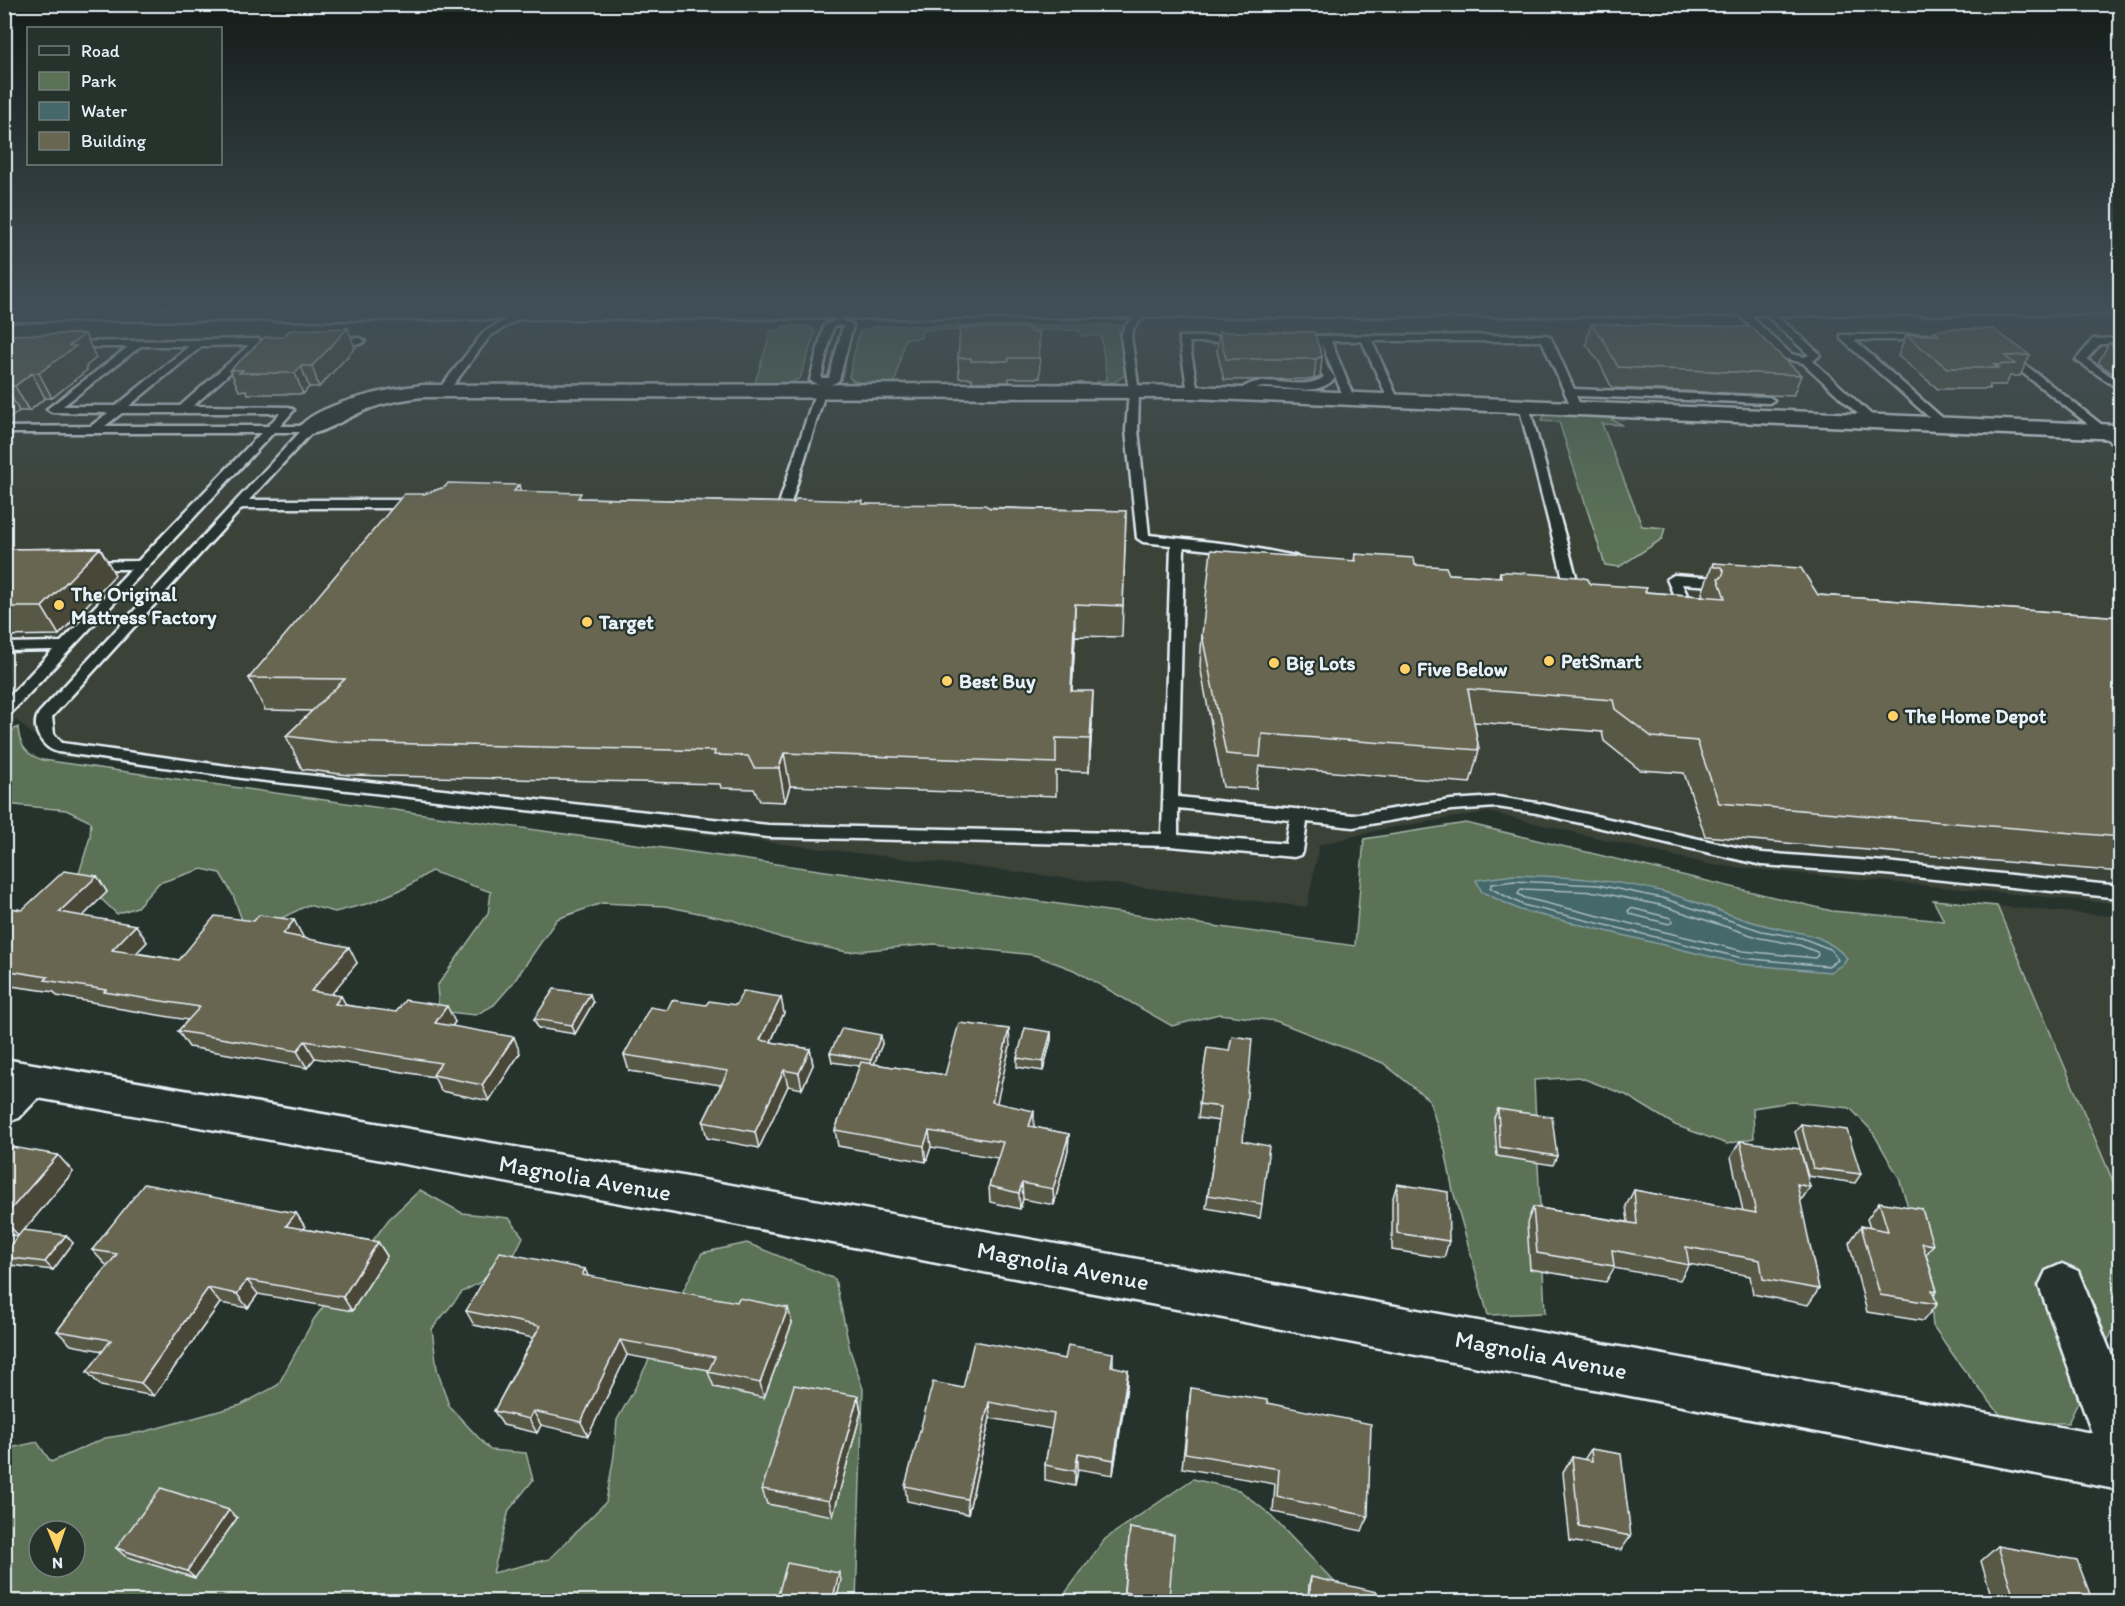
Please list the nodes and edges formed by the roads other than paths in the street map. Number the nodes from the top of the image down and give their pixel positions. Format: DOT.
graph roads {
  1 [pos="88,382"];
  2 [pos="152,382"];
  3 [pos="216,382"];
  4 [pos="450,382"];
  5 [pos="1133,382"];
  6 [pos="1190,382"];
  7 [pos="1326,382"];
  8 [pos="1340,382"];
  9 [pos="1386,382"];
  10 [pos="1565,382"];
  11 [pos="1830,382"];
  12 [pos="1896,382"];
  13 [pos="2043,382"];
  14 [pos="821,390"];
  15 [pos="443,391"];
  16 [pos="1134,391"];
  17 [pos="1192,392"];
  18 [pos="1242,393"];
  19 [pos="1348,398"];
  20 [pos="1394,400"];
  21 [pos="1573,400"];
  22 [pos="1769,400"];
  23 [pos="1524,406"];
  24 [pos="119,410"];
  25 [pos="182,410"];
  26 [pos="1874,422"];
  27 [pos="1943,424"];
  28 [pos="95,429"];
  29 [pos="269,429"];
  30 [pos="309,429"];
  31 [pos="7,431"];
  32 [pos="2116,436"];
  33 [pos="424,503"];
  34 [pos="239,504"];
  35 [pos="804,514"];
  36 [pos="1178,542"];
  37 [pos="1308,562"];
  38 [pos="76,565"];
  39 [pos="142,565"];
  40 [pos="1744,584"];
  41 [pos="1543,588"];
  42 [pos="1704,603"];
  43 [pos="65,646"];
  44 [pos="4,647"];
  45 [pos="4,712"];
  46 [pos="1170,802"];
  47 [pos="1299,816"];
  48 [pos="1170,840"];
  49 [pos="2121,892"];
  50 [pos="13,1087"];
  51 [pos="2062,1286"];
  52 [pos="2121,1440"];
  53 [pos="2121,1464"];
  1 -- 24 [label="lane"];
  2 -- 24 [label="lane"];
  3 -- 25 [label="lane"];
  4 -- 15 [label="lane"];
  5 -- 16 [label="lane"];
  6 -- 17 [label="lane"];
  7 -- 18 [label="lane"];
  8 -- 19 [label="lane"];
  9 -- 20 [label="lane"];
  10 -- 21 [label="lane"];
  11 -- 26 [label="lane"];
  12 -- 27 [label="lane"];
  13 -- 32 [label="lane"];
  14 -- 15 [label="street"];
  14 -- 16 [label="street"];
  14 -- 35 [label="lane"];
  15 -- 30 [label="street"];
  16 -- 17 [label="street"];
  16 -- 36 [label="lane"];
  17 -- 18 [label="street"];
  18 -- 19 [label="street"];
  19 -- 20 [label="street"];
  20 -- 23 [label="street"];
  21 -- 22 [label="lane"];
  21 -- 23 [label="street"];
  21 -- 26 [label="street"];
  23 -- 41 [label="lane"];
  24 -- 25 [label="lane"];
  24 -- 28 [label="lane"];
  25 -- 29 [label="lane"];
  26 -- 27 [label="street"];
  27 -- 32 [label="street"];
  28 -- 29 [label="lane"];
  28 -- 31 [label="lane"];
  29 -- 30 [label="lane"];
  29 -- 39 [label="lane"];
  30 -- 34 [label="lane"];
  33 -- 34 [label="lane"];
  34 -- 48 [label="lane"];
  36 -- 37 [label="lane"];
  36 -- 46 [label="lane"];
  38 -- 39 [label="lane"];
  39 -- 43 [label="lane"];
  40 -- 42 [label="lane"];
  43 -- 44 [label="lane"];
  43 -- 45 [label="lane"];
  46 -- 47 [label="lane"];
  46 -- 48 [label="lane"];
  47 -- 48 [label="lane"];
  47 -- 49 [label="lane"];
  50 -- 53 [label="street, Magnolia Avenue"];
  51 -- 52 [label="street"];
}
